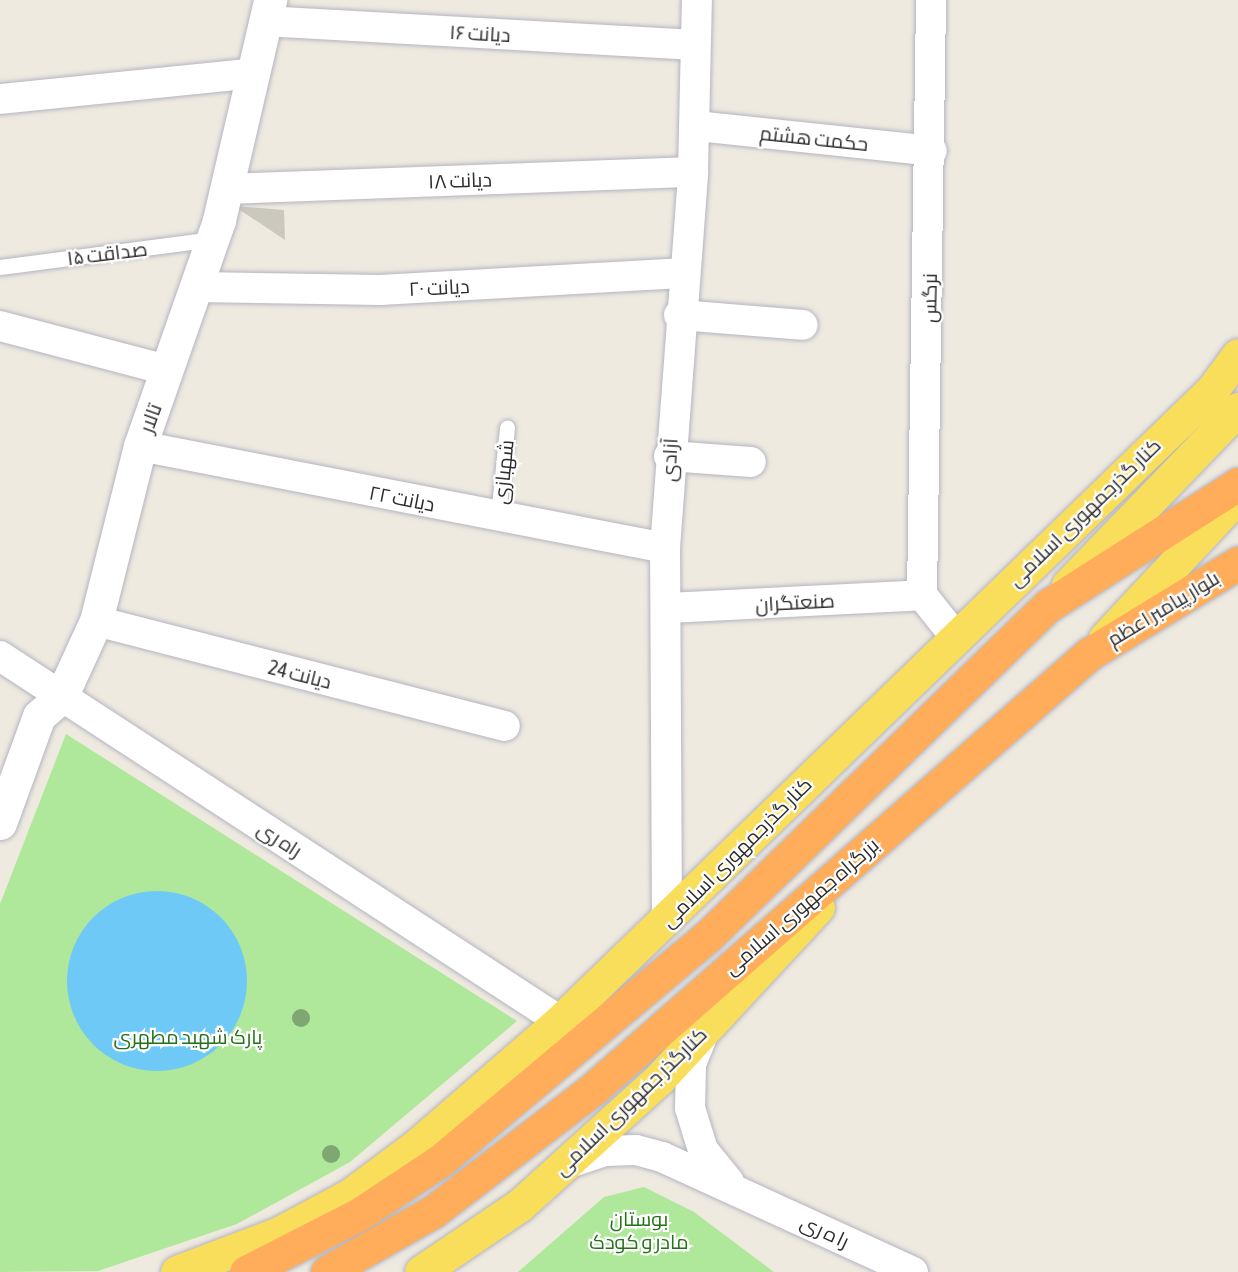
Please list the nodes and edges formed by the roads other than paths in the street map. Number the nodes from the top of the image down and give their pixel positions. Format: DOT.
graph roads {
  1 [pos="697,0"];
  2 [pos="931,0"];
  3 [pos="268,10"];
  4 [pos="694,45"];
  5 [pos="255,72"];
  6 [pos="0,99"];
  7 [pos="696,126"];
  8 [pos="932,151"];
  9 [pos="693,172"];
  10 [pos="226,189"];
  11 [pos="213,239"];
  12 [pos="0,267"];
  13 [pos="682,273"];
  14 [pos="196,287"];
  15 [pos="679,315"];
  16 [pos="803,325"];
  17 [pos="0,326"];
  18 [pos="1238,355"];
  19 [pos="167,370"];
  20 [pos="1238,409"];
  21 [pos="507,427"];
  22 [pos="140,446"];
  23 [pos="669,456"];
  24 [pos="751,462"];
  25 [pos="1238,484"];
  26 [pos="1238,496"];
  27 [pos="498,516"];
  28 [pos="665,548"];
  29 [pos="1238,563"];
  30 [pos="922,596"];
  31 [pos="1049,605"];
  32 [pos="668,608"];
  33 [pos="96,621"];
  34 [pos="954,635"];
  35 [pos="1089,654"];
  36 [pos="0,656"];
  37 [pos="61,696"];
  38 [pos="505,726"];
  39 [pos="2,807"];
  40 [pos="891,826"];
  41 [pos="667,921"];
  42 [pos="560,1021"];
  43 [pos="704,1032"];
  44 [pos="566,1164"];
  45 [pos="737,1191"];
  46 [pos="177,1272"];
  47 [pos="246,1272"];
  48 [pos="327,1272"];
  49 [pos="421,1272"];
  50 [pos="913,1272"];
  1 -- 4 [label="street, آزادی"];
  2 -- 8 [label="street, نرگس"];
  3 -- 4 [label="street, دیانت ۱۶"];
  3 -- 5 [label="street, تالار"];
  4 -- 7 [label="street, آزادی"];
  5 -- 6 [label="street"];
  5 -- 10 [label="street, تالار"];
  7 -- 8 [label="street, حکمت هشتم"];
  7 -- 9 [label="street, آزادی"];
  8 -- 30 [label="street, نرگس"];
  9 -- 10 [label="street, دیانت ۱۸"];
  9 -- 13 [label="street, آزادی"];
  10 -- 11 [label="street, تالار"];
  11 -- 12 [label="lane, صداقت ۱۵"];
  11 -- 14 [label="street, تالار"];
  13 -- 14 [label="street, دیانت ۲۰"];
  13 -- 15 [label="street, آزادی"];
  14 -- 19 [label="street, تالار"];
  15 -- 16 [label="street"];
  15 -- 23 [label="street, آزادی"];
  17 -- 19 [label="street"];
  18 -- 34 [label="main road, کنار گذرجمهوری اسلامی"];
  19 -- 22 [label="street, تالار"];
  20 -- 31 [label="main road"];
  21 -- 27 [label="lane, شهبازی"];
  22 -- 27 [label="street, دیانت ۲۲"];
  22 -- 33 [label="street, تالار"];
  23 -- 24 [label="street"];
  23 -- 28 [label="street, آزادی"];
  25 -- 31 [label="highway, بزرگراه جمهوری اسلامی"];
  26 -- 35 [label="main road, بزرگراه جمهوری اسلامی"];
  27 -- 28 [label="street, دیانت ۲۲"];
  28 -- 32 [label="street, آزادی"];
  29 -- 35 [label="highway, بلوار پیامبر اعظم"];
  30 -- 32 [label="street, صنعتگران"];
  30 -- 34 [label="street"];
  31 -- 47 [label="highway, بزرگراه جمهوری اسلامی"];
  32 -- 41 [label="street, آزادی"];
  33 -- 37 [label="street, تالار"];
  33 -- 38 [label="street, دیانت 24"];
  34 -- 41 [label="main road, کنار گذرجمهوری اسلامی"];
  35 -- 40 [label="highway, بزرگراه جمهوری اسلامی"];
  36 -- 37 [label="street, راه ری"];
  37 -- 39 [label="street, تالار"];
  37 -- 42 [label="street, راه ری"];
  40 -- 43 [label="main road, کنارگذر جمهوری اسلامی"];
  40 -- 48 [label="highway, بزرگراه جمهوری اسلامی"];
  41 -- 42 [label="main road, کنار گذرجمهوری اسلامی"];
  42 -- 46 [label="main road, کنار گذرجمهوری اسلامی"];
  43 -- 44 [label="main road, کنارگذر جمهوری اسلامی"];
  43 -- 45 [label="street"];
  44 -- 45 [label="street, را ه ری"];
  44 -- 49 [label="main road, کنارگذر جمهوری اسلامی"];
  45 -- 50 [label="street, را ه ری"];
}
